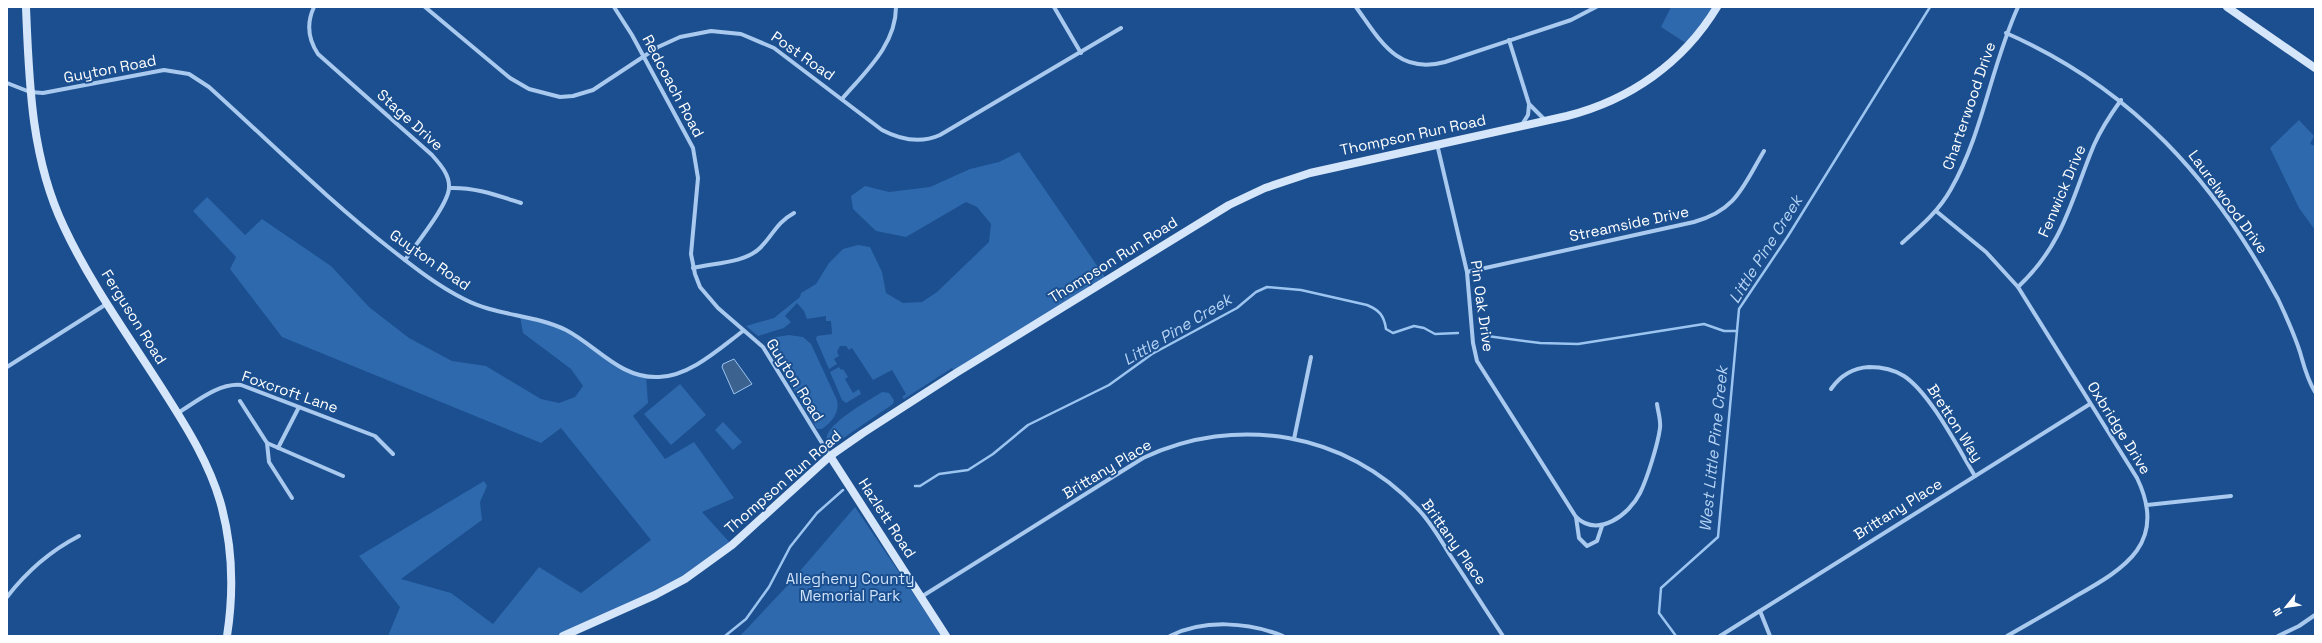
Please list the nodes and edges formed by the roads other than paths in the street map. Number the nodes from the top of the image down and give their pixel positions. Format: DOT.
graph roads {
  1 [pos="26,7"];
  2 [pos="314,7"];
  3 [pos="425,7"];
  4 [pos="614,7"];
  5 [pos="896,7"];
  6 [pos="1054,7"];
  7 [pos="1356,7"];
  8 [pos="1596,7"];
  9 [pos="1717,7"];
  10 [pos="2018,7"];
  11 [pos="2227,7"];
  12 [pos="1121,28"];
  13 [pos="2006,33"];
  14 [pos="1509,40"];
  15 [pos="1081,53"];
  16 [pos="644,56"];
  17 [pos="2315,68"];
  18 [pos="7,83"];
  19 [pos="30,92"];
  20 [pos="842,99"];
  21 [pos="2120,100"];
  22 [pos="1529,104"];
  23 [pos="1547,121"];
  24 [pos="1520,126"];
  25 [pos="1437,144"];
  26 [pos="1764,151"];
  27 [pos="449,188"];
  28 [pos="521,203"];
  29 [pos="1936,210"];
  30 [pos="794,213"];
  31 [pos="1902,243"];
  32 [pos="406,260"];
  33 [pos="693,268"];
  34 [pos="1467,272"];
  35 [pos="2018,287"];
  36 [pos="108,304"];
  37 [pos="742,331"];
  38 [pos="1311,357"];
  39 [pos="7,367"];
  40 [pos="1831,389"];
  41 [pos="2315,392"];
  42 [pos="240,401"];
  43 [pos="1657,404"];
  44 [pos="2090,404"];
  45 [pos="299,407"];
  46 [pos="178,413"];
  47 [pos="1294,439"];
  48 [pos="267,444"];
  49 [pos="278,448"];
  50 [pos="393,454"];
  51 [pos="830,456"];
  52 [pos="344,476"];
  53 [pos="1975,476"];
  54 [pos="2231,496"];
  55 [pos="292,498"];
  56 [pos="2147,505"];
  57 [pos="1576,517"];
  58 [pos="1602,526"];
  59 [pos="79,536"];
  60 [pos="7,596"];
  61 [pos="921,597"];
  62 [pos="1760,611"];
  63 [pos="2315,615"];
  64 [pos="227,636"];
  65 [pos="563,636"];
  66 [pos="946,636"];
  67 [pos="1170,636"];
  68 [pos="1283,636"];
  69 [pos="1503,636"];
  70 [pos="1720,636"];
  71 [pos="1770,636"];
  72 [pos="2007,636"];
  73 [pos="2278,636"];
  1 -- 19 [label="street, Ferguson Road"];
  2 -- 27 [label="street, Stage Drive"];
  3 -- 16 [label="street, Post Road"];
  4 -- 16 [label="street, Redcoach Road"];
  5 -- 20 [label="street"];
  6 -- 15 [label="street"];
  7 -- 14 [label="street"];
  8 -- 14 [label="street"];
  9 -- 23 [label="street, Thompson Run Road"];
  10 -- 13 [label="street, Charterwood Drive"];
  11 -- 17 [label="street"];
  12 -- 15 [label="street, Post Road"];
  13 -- 21 [label="street, Laurelwood Drive"];
  13 -- 29 [label="street, Charterwood Drive"];
  14 -- 22 [label="street"];
  15 -- 20 [label="street, Post Road"];
  16 -- 20 [label="street, Post Road"];
  16 -- 33 [label="street, Redcoach Road"];
  18 -- 19 [label="street"];
  19 -- 32 [label="street, Guyton Road"];
  19 -- 36 [label="street, Ferguson Road"];
  21 -- 35 [label="street, Fenwick Drive"];
  21 -- 41 [label="street, Laurelwood Drive"];
  22 -- 23 [label="street"];
  22 -- 24 [label="street"];
  23 -- 24 [label="street, Thompson Run Road"];
  24 -- 25 [label="street, Thompson Run Road"];
  25 -- 34 [label="street, Pin Oak Drive"];
  25 -- 51 [label="street, Thompson Run Road"];
  26 -- 34 [label="street, Streamside Drive"];
  27 -- 28 [label="street"];
  27 -- 32 [label="street"];
  29 -- 31 [label="street, Charterwood Drive"];
  29 -- 35 [label="street, Oxbridge Drive"];
  30 -- 33 [label="street"];
  32 -- 37 [label="street, Guyton Road"];
  33 -- 37 [label="street, Redcoach Road"];
  34 -- 57 [label="street, Pin Oak Drive"];
  35 -- 44 [label="street, Oxbridge Drive"];
  36 -- 39 [label="street"];
  36 -- 46 [label="street, Ferguson Road"];
  37 -- 51 [label="street, Guyton Road"];
  38 -- 47 [label="street"];
  40 -- 53 [label="street, Bretton Way"];
  42 -- 48 [label="street"];
  43 -- 58 [label="street, Pin Oak Drive"];
  44 -- 53 [label="street, Brittany Place"];
  44 -- 56 [label="street, Oxbridge Drive"];
  45 -- 46 [label="street, Foxcroft Lane"];
  45 -- 49 [label="street"];
  45 -- 50 [label="street, Foxcroft Lane"];
  46 -- 64 [label="street, Ferguson Road"];
  47 -- 61 [label="street, Brittany Place"];
  47 -- 69 [label="street, Brittany Place"];
  48 -- 49 [label="street"];
  48 -- 55 [label="street"];
  49 -- 52 [label="street"];
  51 -- 61 [label="street, Hazlett Road"];
  51 -- 65 [label="street, Thompson Run Road"];
  53 -- 62 [label="street, Brittany Place"];
  54 -- 56 [label="street"];
  56 -- 72 [label="street, Oxbridge Drive"];
  57 -- 58 [label="street"];
  57 -- 58 [label="street, Pin Oak Drive"];
  59 -- 60 [label="street"];
  61 -- 66 [label="street, Hazlett Road"];
  62 -- 70 [label="street, Brittany Place"];
  62 -- 71 [label="street"];
  63 -- 73 [label="street"];
  67 -- 68 [label="street"];
}
